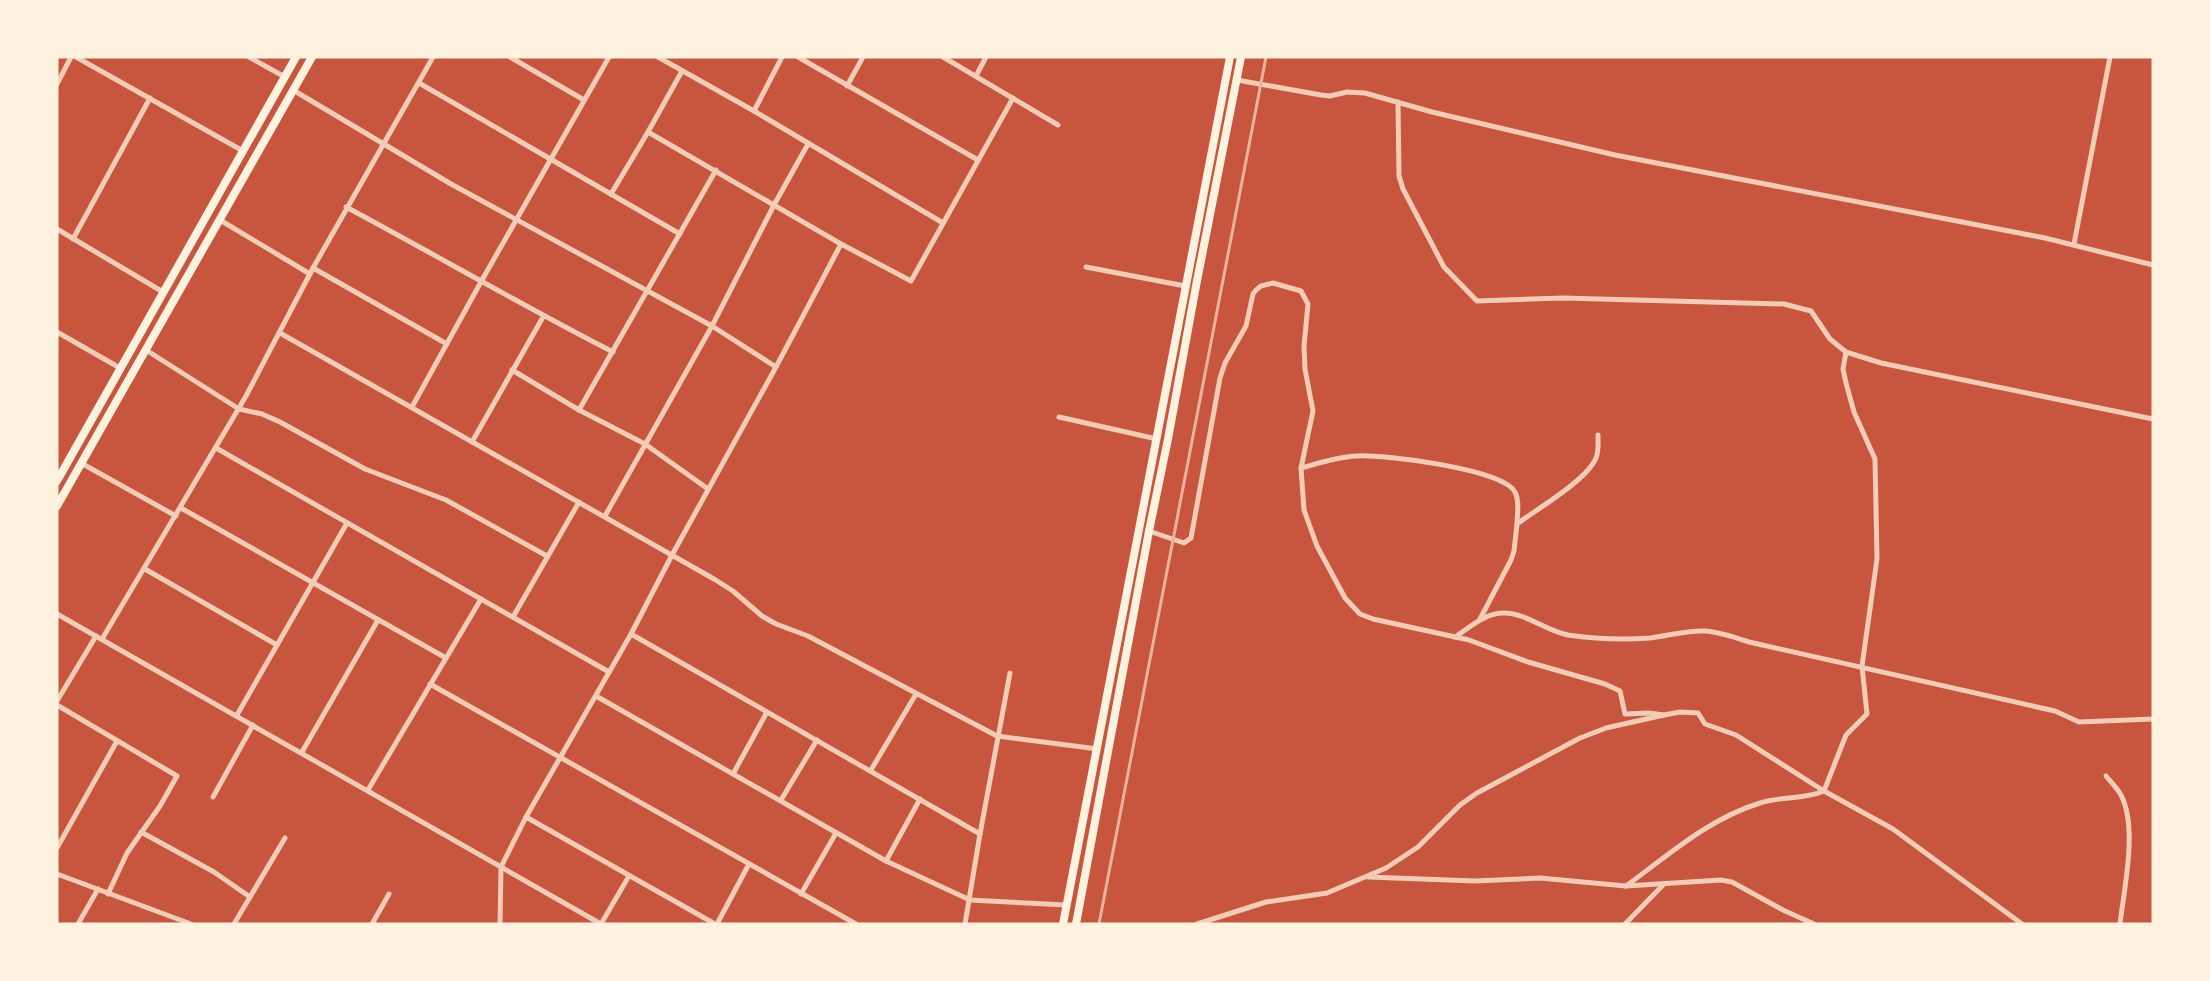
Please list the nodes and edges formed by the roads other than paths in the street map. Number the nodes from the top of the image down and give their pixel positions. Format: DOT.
graph roads {
  1 [pos="71,57"];
  2 [pos="76,57"];
  3 [pos="249,57"];
  4 [pos="296,57"];
  5 [pos="312,57"];
  6 [pos="433,57"];
  7 [pos="510,57"];
  8 [pos="609,57"];
  9 [pos="658,57"];
  10 [pos="782,57"];
  11 [pos="798,57"];
  12 [pos="863,57"];
  13 [pos="943,57"];
  14 [pos="986,57"];
  15 [pos="1230,57"];
  16 [pos="1241,57"];
  17 [pos="2110,57"];
  18 [pos="682,71"];
  19 [pos="976,76"];
  20 [pos="285,77"];
  21 [pos="1237,80"];
  22 [pos="418,83"];
  23 [pos="57,84"];
  24 [pos="847,86"];
  25 [pos="293,90"];
  26 [pos="150,98"];
  27 [pos="1013,98"];
  28 [pos="584,100"];
  29 [pos="1398,102"];
  30 [pos="754,111"];
  31 [pos="1058,125"];
  32 [pos="648,132"];
  33 [pos="382,144"];
  34 [pos="808,144"];
  35 [pos="243,151"];
  36 [pos="550,159"];
  37 [pos="978,160"];
  38 [pos="716,170"];
  39 [pos="611,194"];
  40 [pos="774,205"];
  41 [pos="346,207"];
  42 [pos="220,220"];
  43 [pos="516,220"];
  44 [pos="943,223"];
  45 [pos="57,229"];
  46 [pos="680,234"];
  47 [pos="73,239"];
  48 [pos="841,244"];
  49 [pos="2074,244"];
  50 [pos="2153,265"];
  51 [pos="1086,267"];
  52 [pos="313,268"];
  53 [pos="310,274"];
  54 [pos="482,280"];
  55 [pos="1185,286"];
  56 [pos="163,292"];
  57 [pos="648,292"];
  58 [pos="543,317"];
  59 [pos="712,326"];
  60 [pos="57,332"];
  61 [pos="280,333"];
  62 [pos="447,344"];
  63 [pos="146,350"];
  64 [pos="1846,351"];
  65 [pos="613,352"];
  66 [pos="120,368"];
  67 [pos="776,368"];
  68 [pos="512,370"];
  69 [pos="412,407"];
  70 [pos="238,409"];
  71 [pos="579,410"];
  72 [pos="1059,417"];
  73 [pos="2153,418"];
  74 [pos="1598,435"];
  75 [pos="1157,439"];
  76 [pos="472,442"];
  77 [pos="645,444"];
  78 [pos="216,448"];
  79 [pos="81,463"];
  80 [pos="1301,468"];
  81 [pos="57,480"];
  82 [pos="708,489"];
  83 [pos="579,502"];
  84 [pos="57,506"];
  85 [pos="181,508"];
  86 [pos="176,516"];
  87 [pos="605,516"];
  88 [pos="347,523"];
  89 [pos="1517,524"];
  90 [pos="1149,531"];
  91 [pos="672,555"];
  92 [pos="547,556"];
  93 [pos="145,569"];
  94 [pos="313,584"];
  95 [pos="481,599"];
  96 [pos="57,614"];
  97 [pos="513,617"];
  98 [pos="378,620"];
  99 [pos="1479,620"];
  100 [pos="631,634"];
  101 [pos="96,636"];
  102 [pos="1455,637"];
  103 [pos="102,639"];
  104 [pos="277,645"];
  105 [pos="446,658"];
  106 [pos="1862,666"];
  107 [pos="609,672"];
  108 [pos="1010,673"];
  109 [pos="430,684"];
  110 [pos="916,694"];
  111 [pos="596,696"];
  112 [pos="57,703"];
  113 [pos="767,712"];
  114 [pos="237,715"];
  115 [pos="1664,715"];
  116 [pos="2153,719"];
  117 [pos="253,725"];
  118 [pos="997,736"];
  119 [pos="817,740"];
  120 [pos="117,741"];
  121 [pos="1098,749"];
  122 [pos="302,752"];
  123 [pos="561,757"];
  124 [pos="871,770"];
  125 [pos="733,774"];
  126 [pos="2106,776"];
  127 [pos="368,790"];
  128 [pos="1824,791"];
  129 [pos="213,797"];
  130 [pos="920,799"];
  131 [pos="781,800"];
  132 [pos="526,818"];
  133 [pos="141,832"];
  134 [pos="836,832"];
  135 [pos="980,834"];
  136 [pos="285,838"];
  137 [pos="57,848"];
  138 [pos="886,861"];
  139 [pos="749,864"];
  140 [pos="501,867"];
  141 [pos="57,874"];
  142 [pos="629,876"];
  143 [pos="1366,877"];
  144 [pos="1664,884"];
  145 [pos="1626,886"];
  146 [pos="98,889"];
  147 [pos="108,894"];
  148 [pos="389,894"];
  149 [pos="801,894"];
  150 [pos="250,897"];
  151 [pos="970,900"];
  152 [pos="1066,905"];
  153 [pos="1064,922"];
  154 [pos="853,923"];
  155 [pos="78,924"];
  156 [pos="191,924"];
  157 [pos="234,924"];
  158 [pos="372,924"];
  159 [pos="501,924"];
  160 [pos="601,924"];
  161 [pos="716,924"];
  162 [pos="965,924"];
  163 [pos="1077,924"];
  164 [pos="1197,924"];
  165 [pos="1625,924"];
  166 [pos="1814,924"];
  167 [pos="2022,924"];
  168 [pos="2120,924"];
  1 -- 23 [label="street"];
  2 -- 26 [label="street"];
  3 -- 20 [label="street"];
  4 -- 20 [label="main road"];
  5 -- 25 [label="main road"];
  6 -- 22 [label="street"];
  7 -- 28 [label="street"];
  8 -- 28 [label="street"];
  9 -- 18 [label="street"];
  10 -- 30 [label="street"];
  11 -- 24 [label="street"];
  12 -- 24 [label="street"];
  13 -- 19 [label="street"];
  14 -- 19 [label="street"];
  15 -- 55 [label="main road"];
  16 -- 21 [label="main road"];
  17 -- 49 [label="street"];
  18 -- 30 [label="street"];
  18 -- 32 [label="street"];
  19 -- 27 [label="street"];
  20 -- 35 [label="main road"];
  21 -- 29 [label="street"];
  21 -- 90 [label="main road"];
  22 -- 33 [label="street"];
  22 -- 36 [label="street"];
  24 -- 37 [label="street"];
  25 -- 33 [label="street"];
  25 -- 42 [label="main road"];
  26 -- 35 [label="street"];
  26 -- 47 [label="street"];
  27 -- 31 [label="street"];
  27 -- 37 [label="street"];
  28 -- 36 [label="street"];
  29 -- 49 [label="street"];
  29 -- 64 [label="street"];
  30 -- 34 [label="street"];
  32 -- 38 [label="street"];
  32 -- 39 [label="street"];
  33 -- 41 [label="street"];
  33 -- 43 [label="street"];
  34 -- 40 [label="street"];
  34 -- 44 [label="street"];
  35 -- 56 [label="main road"];
  36 -- 39 [label="street"];
  36 -- 43 [label="street"];
  37 -- 44 [label="street"];
  38 -- 40 [label="street"];
  38 -- 46 [label="street"];
  39 -- 46 [label="street"];
  40 -- 48 [label="street"];
  40 -- 59 [label="street"];
  41 -- 52 [label="street"];
  41 -- 54 [label="street"];
  42 -- 53 [label="street"];
  42 -- 63 [label="main road"];
  43 -- 54 [label="street"];
  43 -- 57 [label="street"];
  44 -- 48 [label="street"];
  45 -- 47 [label="street"];
  46 -- 57 [label="street"];
  47 -- 56 [label="street"];
  48 -- 67 [label="street"];
  49 -- 50 [label="street"];
  51 -- 55 [label="street"];
  52 -- 53 [label="street"];
  52 -- 62 [label="street"];
  53 -- 61 [label="street"];
  54 -- 58 [label="street"];
  54 -- 62 [label="street"];
  55 -- 75 [label="main road"];
  56 -- 66 [label="main road"];
  57 -- 59 [label="street"];
  57 -- 65 [label="street"];
  58 -- 65 [label="street"];
  58 -- 68 [label="street"];
  59 -- 67 [label="street"];
  59 -- 77 [label="street"];
  60 -- 66 [label="street"];
  61 -- 69 [label="street"];
  61 -- 70 [label="street"];
  62 -- 69 [label="street"];
  63 -- 70 [label="street"];
  63 -- 79 [label="main road"];
  64 -- 73 [label="street"];
  64 -- 106 [label="street"];
  65 -- 71 [label="street"];
  66 -- 81 [label="main road"];
  67 -- 82 [label="street"];
  68 -- 71 [label="street"];
  68 -- 76 [label="street"];
  69 -- 76 [label="street"];
  70 -- 78 [label="street"];
  70 -- 92 [label="street"];
  71 -- 77 [label="street"];
  72 -- 75 [label="street"];
  74 -- 89 [label="street"];
  75 -- 121 [label="main road"];
  76 -- 83 [label="street"];
  77 -- 82 [label="street"];
  77 -- 87 [label="street"];
  78 -- 85 [label="street"];
  78 -- 88 [label="street"];
  79 -- 84 [label="main road"];
  79 -- 86 [label="street"];
  80 -- 89 [label="street"];
  80 -- 90 [label="street"];
  80 -- 102 [label="street"];
  82 -- 91 [label="street"];
  83 -- 87 [label="street"];
  83 -- 92 [label="street"];
  85 -- 86 [label="street"];
  85 -- 94 [label="street"];
  86 -- 93 [label="street"];
  87 -- 91 [label="street"];
  88 -- 94 [label="street"];
  88 -- 95 [label="street"];
  89 -- 99 [label="street"];
  90 -- 163 [label="main road"];
  91 -- 100 [label="street"];
  91 -- 110 [label="street"];
  92 -- 97 [label="street"];
  93 -- 103 [label="street"];
  93 -- 104 [label="street"];
  94 -- 98 [label="street"];
  94 -- 104 [label="street"];
  95 -- 97 [label="street"];
  95 -- 105 [label="street"];
  96 -- 101 [label="street"];
  97 -- 107 [label="street"];
  98 -- 105 [label="street"];
  98 -- 122 [label="street"];
  99 -- 102 [label="street"];
  99 -- 106 [label="street"];
  100 -- 107 [label="street"];
  100 -- 113 [label="street"];
  101 -- 103 [label="street"];
  101 -- 112 [label="street"];
  102 -- 115 [label="street"];
  103 -- 114 [label="street"];
  104 -- 114 [label="street"];
  105 -- 109 [label="street"];
  106 -- 116 [label="street"];
  106 -- 128 [label="street"];
  107 -- 111 [label="street"];
  108 -- 118 [label="street"];
  109 -- 123 [label="street"];
  109 -- 127 [label="street"];
  110 -- 118 [label="street"];
  110 -- 124 [label="street"];
  111 -- 123 [label="street"];
  111 -- 125 [label="street"];
  112 -- 120 [label="street"];
  113 -- 119 [label="street"];
  113 -- 125 [label="street"];
  114 -- 117 [label="street"];
  115 -- 128 [label="street"];
  115 -- 143 [label="street"];
  117 -- 122 [label="street"];
  117 -- 129 [label="street"];
  118 -- 121 [label="street"];
  118 -- 135 [label="street"];
  119 -- 124 [label="street"];
  119 -- 131 [label="street"];
  120 -- 133 [label="street"];
  120 -- 137 [label="street"];
  121 -- 152 [label="main road"];
  122 -- 127 [label="street"];
  123 -- 132 [label="street"];
  123 -- 139 [label="street"];
  124 -- 130 [label="street"];
  125 -- 131 [label="street"];
  126 -- 168 [label="street"];
  127 -- 140 [label="street"];
  128 -- 145 [label="street"];
  128 -- 167 [label="street"];
  130 -- 135 [label="street"];
  130 -- 138 [label="street"];
  131 -- 134 [label="street"];
  132 -- 140 [label="street"];
  132 -- 142 [label="street"];
  133 -- 147 [label="street"];
  133 -- 150 [label="street"];
  134 -- 138 [label="street"];
  134 -- 149 [label="street"];
  135 -- 151 [label="street"];
  136 -- 150 [label="street"];
  138 -- 151 [label="street"];
  139 -- 149 [label="street"];
  139 -- 161 [label="street"];
  140 -- 159 [label="street"];
  140 -- 160 [label="street"];
  141 -- 146 [label="street"];
  142 -- 160 [label="street"];
  142 -- 161 [label="street"];
  143 -- 145 [label="street"];
  143 -- 164 [label="street"];
  144 -- 145 [label="street"];
  144 -- 165 [label="street"];
  144 -- 166 [label="street"];
  146 -- 147 [label="street"];
  146 -- 155 [label="street"];
  147 -- 156 [label="street"];
  148 -- 158 [label="street"];
  149 -- 154 [label="street"];
  150 -- 157 [label="street"];
  151 -- 152 [label="street"];
  151 -- 162 [label="street"];
  152 -- 153 [label="main road"];
  153 -- 163 [label="street"];
}
